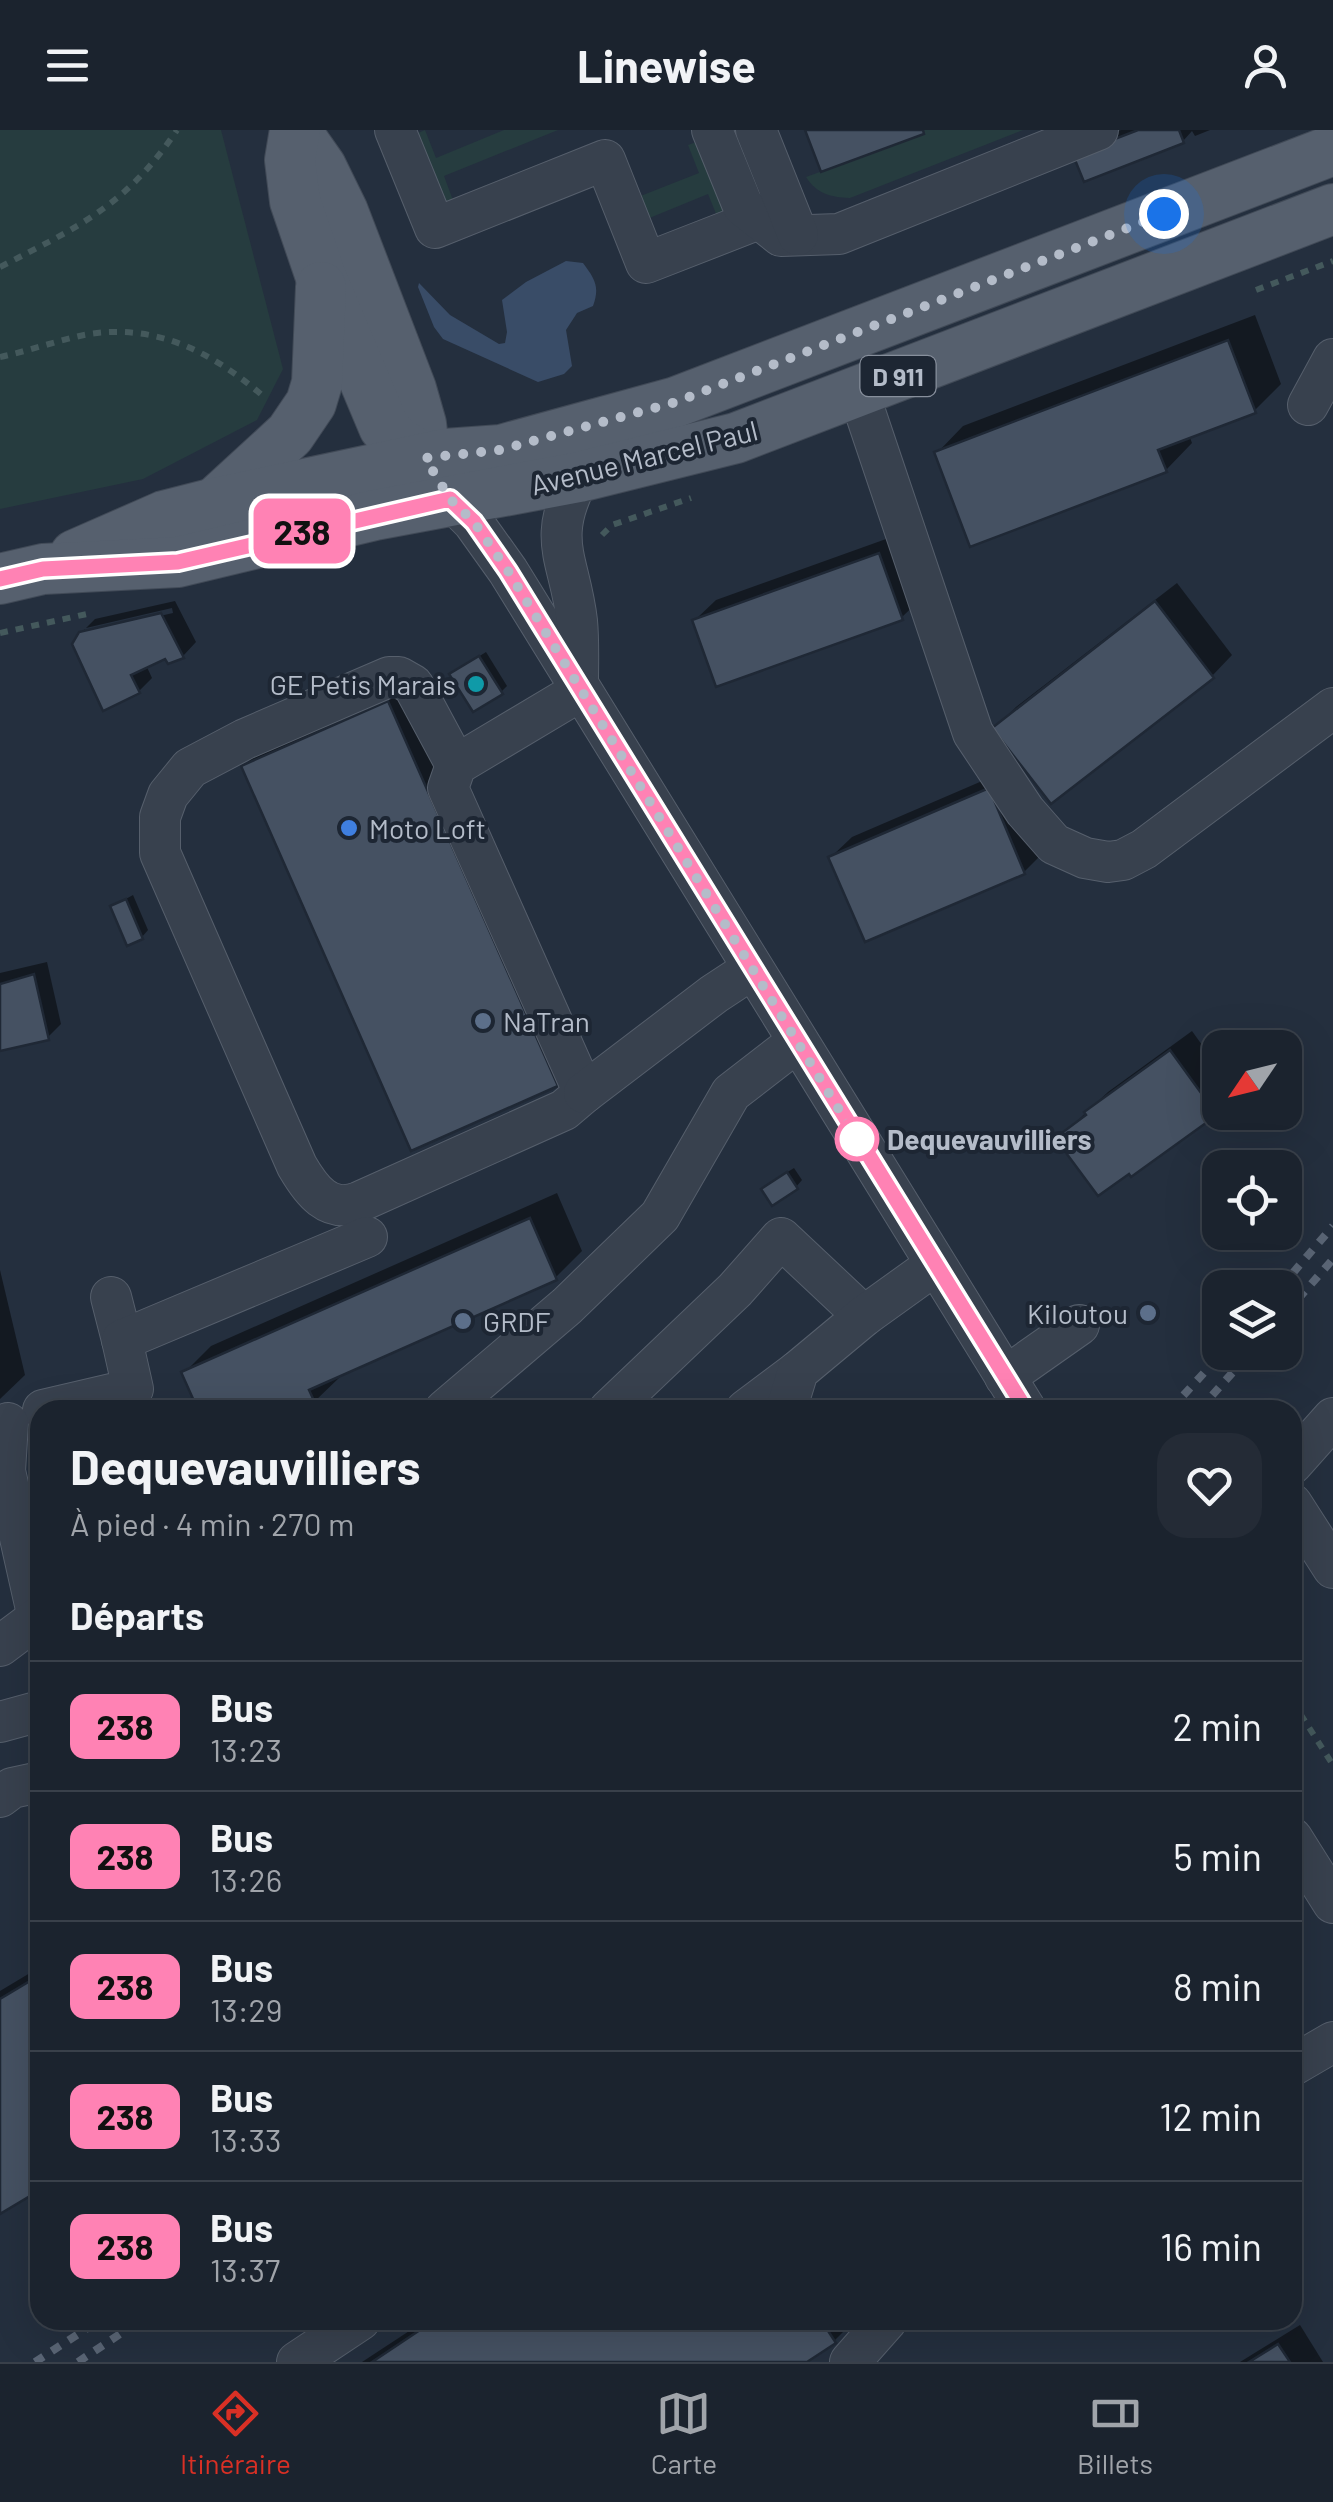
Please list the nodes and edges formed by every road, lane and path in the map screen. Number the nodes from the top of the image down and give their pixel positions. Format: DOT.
graph roads {
  1 [pos="177,130"];
  2 [pos="295,130"];
  3 [pos="394,130"];
  4 [pos="712,130"];
  5 [pos="756,130"];
  6 [pos="1098,130"];
  7 [pos="1333,150"];
  8 [pos="1333,208"];
  9 [pos="759,219"];
  10 [pos="798,235"];
  11 [pos="0,267"];
  12 [pos="321,277"];
  13 [pos="0,357"];
  14 [pos="1333,359"];
  15 [pos="858,392"];
  16 [pos="266,402"];
  17 [pos="1308,405"];
  18 [pos="579,477"];
  19 [pos="437,479"];
  20 [pos="215,503"];
  21 [pos="21,574"];
  22 [pos="579,690"];
  23 [pos="1333,708"];
  24 [pos="456,765"];
  25 [pos="752,969"];
  26 [pos="797,1042"];
  27 [pos="584,1093"];
  28 [pos="367,1238"];
  29 [pos="934,1265"];
  30 [pos="111,1296"];
  31 [pos="864,1316"];
  32 [pos="1079,1325"];
  33 [pos="122,1340"];
  34 [pos="798,1371"];
  35 [pos="1016,1393"];
  36 [pos="91,1400"];
  37 [pos="456,1400"];
  38 [pos="620,1400"];
  39 [pos="759,1400"];
  40 [pos="789,1400"];
  41 [pos="23,1418"];
  42 [pos="1333,1418"];
  43 [pos="1302,1453"];
  44 [pos="1302,1520"];
  45 [pos="1333,1568"];
  46 [pos="30,1578"];
  47 [pos="30,1624"];
  48 [pos="0,1646"];
  49 [pos="30,1714"];
  50 [pos="1302,1717"];
  51 [pos="0,1722"];
  52 [pos="1333,1765"];
  53 [pos="30,1784"];
  54 [pos="0,1797"];
  55 [pos="1302,1854"];
  56 [pos="1333,1903"];
  57 [pos="1333,2042"];
  58 [pos="1302,2060"];
  59 [pos="345,2330"];
  60 [pos="878,2330"];
  61 [pos="296,2362"];
  62 [pos="850,2362"];
  1 -- 11 [label="path"];
  2 -- 12 [label="main road"];
  2 -- 19 [label="main road"];
  3 -- 9 [label="street"];
  4 -- 9 [label="street"];
  5 -- 10 [label="street"];
  6 -- 10 [label="street"];
  7 -- 19 [label="main road, Avenue Marcel Paul / D 911"];
  8 -- 15 [label="main road, Avenue Marcel Paul / D 911"];
  9 -- 10 [label="street"];
  12 -- 19 [label="main road"];
  12 -- 20 [label="main road"];
  13 -- 16 [label="path"];
  14 -- 17 [label="street"];
  15 -- 18 [label="main road, Avenue Marcel Paul / D 911"];
  15 -- 23 [label="street"];
  18 -- 19 [label="main road, Avenue Marcel Paul / D 911"];
  18 -- 22 [label="street"];
  19 -- 20 [label="main road, Avenue Marcel Paul / D 911"];
  19 -- 21 [label="main road, Avenue Marcel Paul / D 911"];
  19 -- 22 [label="street"];
  20 -- 21 [label="main road, Avenue Marcel Paul / D 911"];
  22 -- 24 [label="street"];
  22 -- 25 [label="street"];
  24 -- 27 [label="street"];
  24 -- 27 [label="street"];
  25 -- 26 [label="street"];
  25 -- 27 [label="street"];
  26 -- 29 [label="street"];
  26 -- 37 [label="street"];
  28 -- 33 [label="street"];
  29 -- 31 [label="street"];
  29 -- 35 [label="street"];
  30 -- 33 [label="street"];
  31 -- 34 [label="street"];
  31 -- 38 [label="street"];
  32 -- 35 [label="street"];
  33 -- 36 [label="street"];
  34 -- 39 [label="street"];
  34 -- 40 [label="street"];
  41 -- 46 [label="street"];
  42 -- 43 [label="street"];
  44 -- 45 [label="street"];
  47 -- 48 [label="street"];
  49 -- 51 [label="street"];
  50 -- 52 [label="path"];
  53 -- 54 [label="street"];
  55 -- 56 [label="street"];
  57 -- 58 [label="street"];
  59 -- 61 [label="street"];
  60 -- 62 [label="street"];
}
